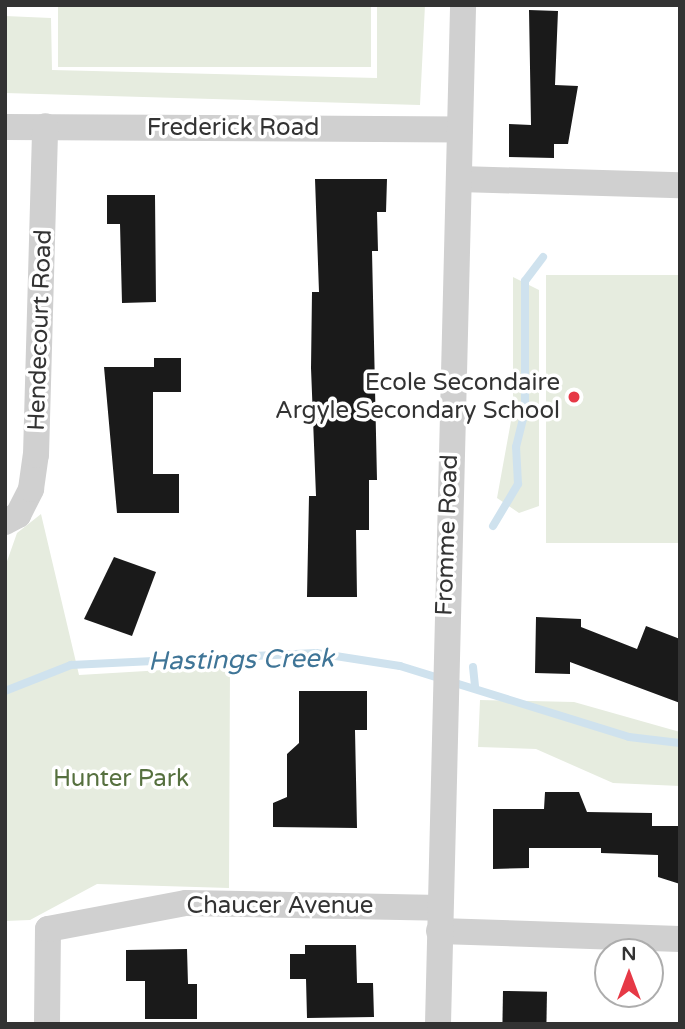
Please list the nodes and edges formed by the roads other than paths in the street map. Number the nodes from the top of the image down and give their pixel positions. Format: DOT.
graph roads {
  1 [pos="463,5"];
  2 [pos="45,126"];
  3 [pos="5,127"];
  4 [pos="460,129"];
  5 [pos="459,179"];
  6 [pos="680,185"];
  7 [pos="5,522"];
  8 [pos="440,919"];
  9 [pos="680,939"];
  10 [pos="47,1024"];
  11 [pos="438,1024"];
  1 -- 4 [label="street, Fromme Road"];
  2 -- 3 [label="street, Frederick Road"];
  2 -- 4 [label="street, Frederick Road"];
  2 -- 7 [label="street, Hendecourt Road"];
  4 -- 5 [label="street, Fromme Road"];
  5 -- 6 [label="street"];
  5 -- 8 [label="street, Fromme Road"];
  8 -- 9 [label="street"];
  8 -- 10 [label="street, Chaucer Avenue"];
  8 -- 11 [label="street, Fromme Road"];
}
